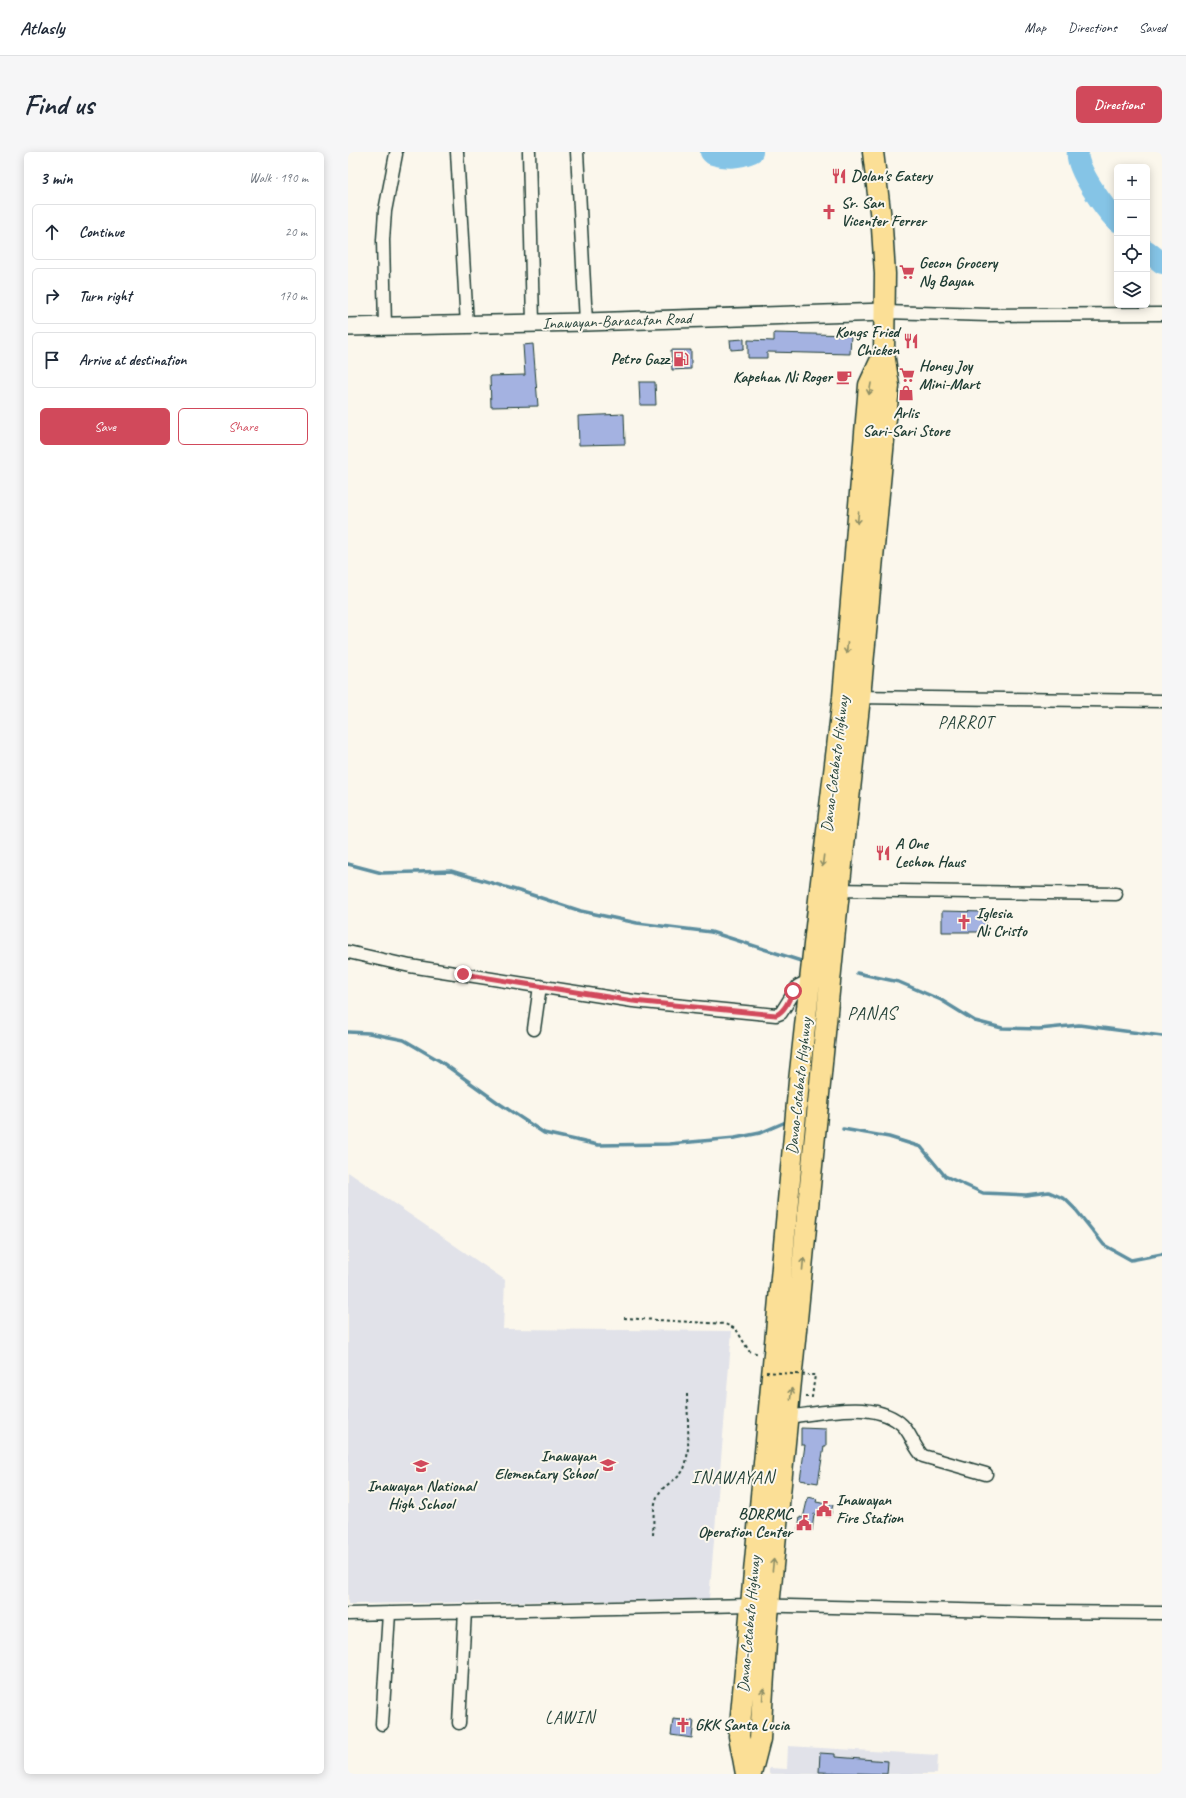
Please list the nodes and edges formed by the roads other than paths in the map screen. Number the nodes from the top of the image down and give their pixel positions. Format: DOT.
graph roads {
  1 [pos="457,152"];
  2 [pos="529,152"];
  3 [pos="578,152"];
  4 [pos="873,152"];
  5 [pos="396,154"];
  6 [pos="885,312"];
  7 [pos="1162,314"];
  8 [pos="586,322"];
  9 [pos="533,323"];
  10 [pos="467,325"];
  11 [pos="385,326"];
  12 [pos="348,327"];
  13 [pos="852,697"];
  14 [pos="1162,700"];
  15 [pos="829,890"];
  16 [pos="1116,894"];
  17 [pos="348,952"];
  18 [pos="810,980"];
  19 [pos="540,986"];
  20 [pos="534,1030"];
  21 [pos="788,1417"];
  22 [pos="986,1474"];
  23 [pos="760,1605"];
  24 [pos="465,1611"];
  25 [pos="389,1613"];
  26 [pos="1162,1613"];
  27 [pos="348,1614"];
  28 [pos="459,1723"];
  29 [pos="382,1724"];
  30 [pos="746,1774"];
  31 [pos="751,1774"];
  1 -- 10 [label="street"];
  2 -- 9 [label="street"];
  3 -- 8 [label="street"];
  4 -- 6 [label="highway, Davao-Cotabato Highway"];
  5 -- 11 [label="street"];
  6 -- 7 [label="street"];
  6 -- 8 [label="main road, Inawayan-Baracatan Road"];
  6 -- 13 [label="highway, Davao-Cotabato Highway"];
  8 -- 9 [label="main road, Inawayan-Baracatan Road"];
  9 -- 10 [label="main road, Inawayan-Baracatan Road"];
  10 -- 11 [label="main road, Inawayan-Baracatan Road"];
  11 -- 12 [label="main road, Inawayan-Baracatan Road"];
  13 -- 14 [label="street"];
  13 -- 15 [label="highway, Davao-Cotabato Highway"];
  15 -- 16 [label="street"];
  15 -- 18 [label="highway, Davao-Cotabato Highway"];
  21 -- 15 [label="highway, Davao-Cotabato Highway, one-way"];
  17 -- 19 [label="street"];
  18 -- 19 [label="street"];
  18 -- 23 [label="highway, Davao-Cotabato Highway"];
  19 -- 20 [label="street"];
  21 -- 22 [label="street"];
  23 -- 21 [label="highway, Davao-Cotabato Highway, one-way"];
  23 -- 24 [label="street"];
  23 -- 26 [label="street"];
  23 -- 30 [label="highway, Davao-Cotabato Highway"];
  31 -- 23 [label="highway, Davao-Cotabato Highway, one-way"];
  24 -- 25 [label="street"];
  24 -- 28 [label="street"];
  25 -- 27 [label="street"];
  25 -- 29 [label="street"];
}
